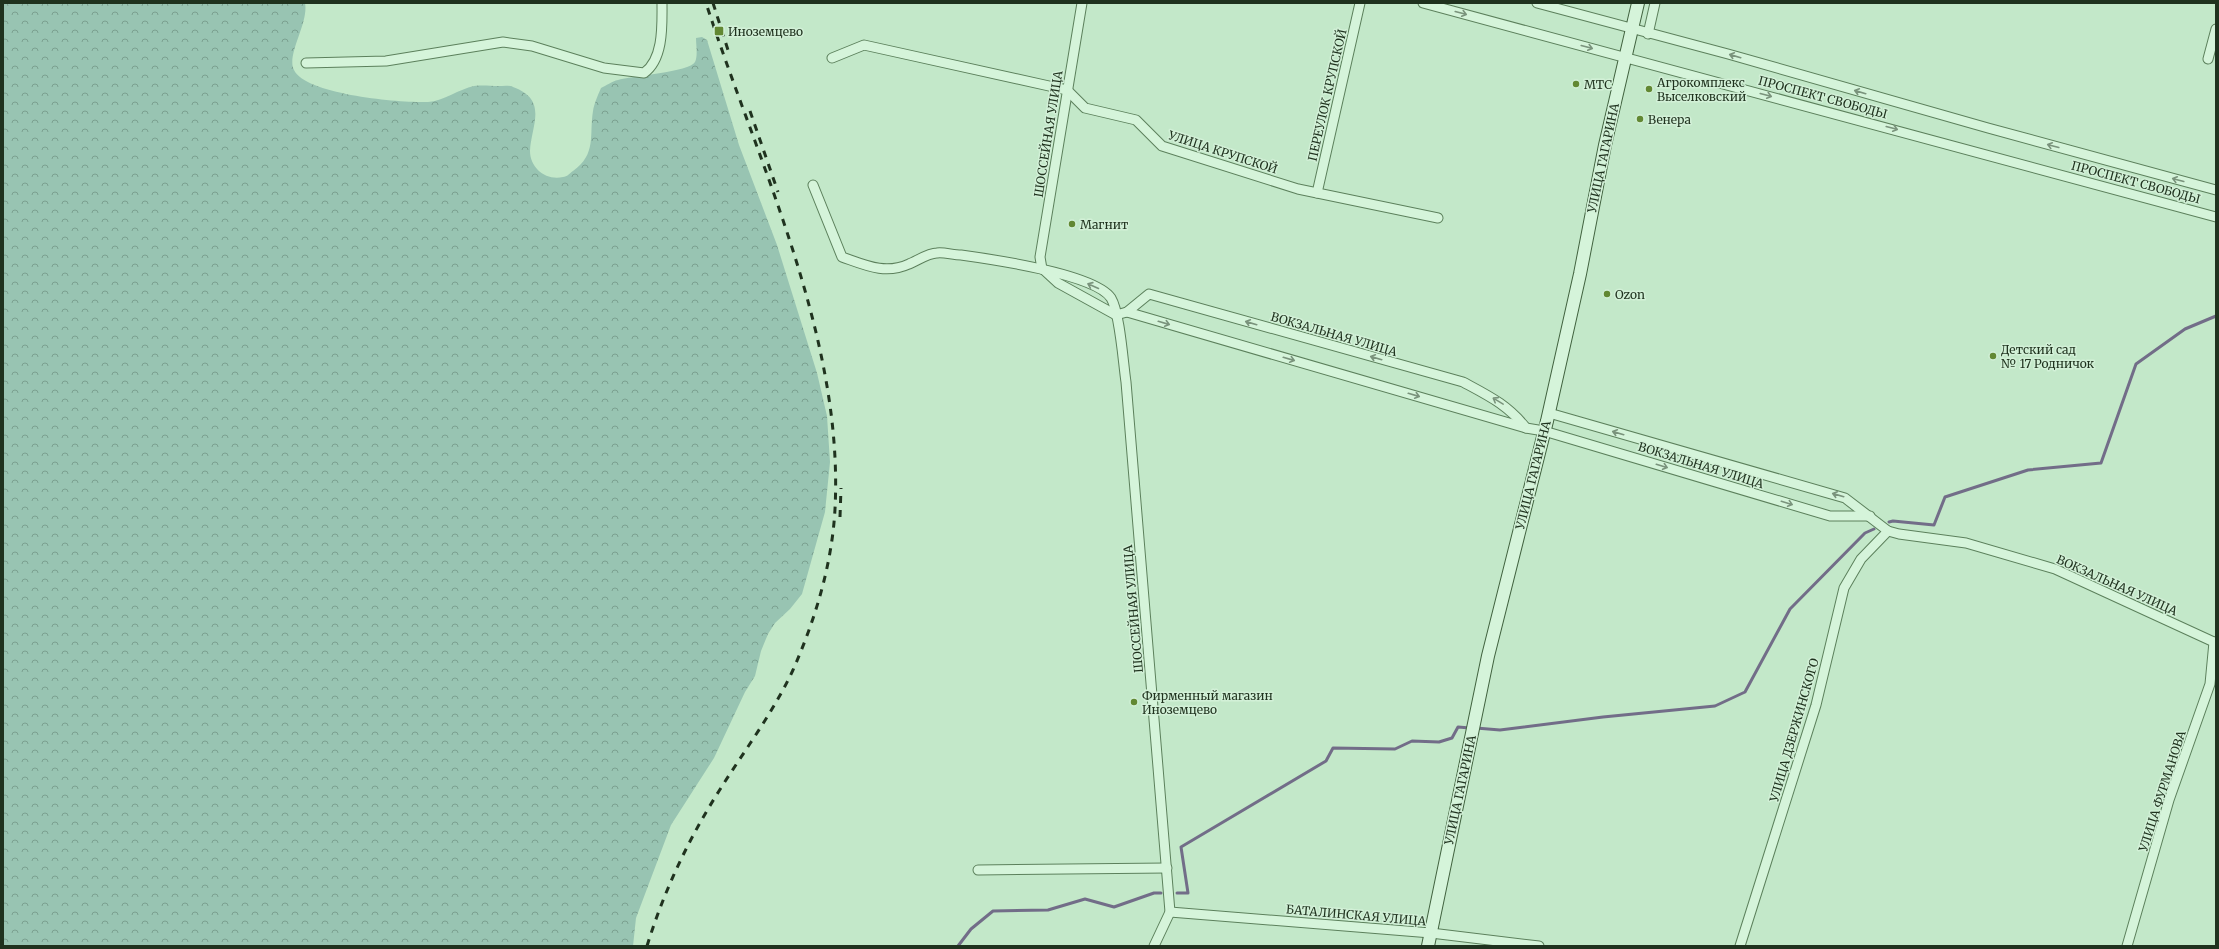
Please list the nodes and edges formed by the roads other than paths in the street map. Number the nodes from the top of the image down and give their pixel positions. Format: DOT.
graph roads {
  1 [pos="662,3"];
  2 [pos="1082,3"];
  3 [pos="1360,3"];
  4 [pos="1423,3"];
  5 [pos="1537,3"];
  6 [pos="1638,3"];
  7 [pos="1655,3"];
  8 [pos="2216,29"];
  9 [pos="1632,30"];
  10 [pos="1648,34"];
  11 [pos="832,58"];
  12 [pos="1626,58"];
  13 [pos="2208,59"];
  14 [pos="306,63"];
  15 [pos="1066,90"];
  16 [pos="813,185"];
  17 [pos="2216,190"];
  18 [pos="1317,193"];
  19 [pos="2216,217"];
  20 [pos="1438,218"];
  21 [pos="1042,269"];
  22 [pos="1127,312"];
  23 [pos="1116,315"];
  24 [pos="1549,413"];
  25 [pos="1526,428"];
  26 [pos="1544,431"];
  27 [pos="1870,516"];
  28 [pos="1888,531"];
  29 [pos="2215,643"];
  30 [pos="1167,868"];
  31 [pos="978,870"];
  32 [pos="1170,912"];
  33 [pos="1431,933"];
  34 [pos="1154,946"];
  35 [pos="1428,946"];
  36 [pos="1539,946"];
  37 [pos="1740,946"];
  38 [pos="2127,946"];
  1 -- 14 [label="street"];
  2 -- 15 [label="street, ШОССЕЙНАЯ УЛИЦА"];
  3 -- 18 [label="street, ПЕРЕУЛОК КРУПСКОЙ"];
  4 -- 12 [label="street, ПРОСПЕКТ СВОБОДЫ, one-way"];
  5 -- 9 [label="street, ПРОСПЕКТ СВОБОДЫ"];
  6 -- 9 [label="main road, УЛИЦА ГАГАРИНА"];
  7 -- 10 [label="street"];
  8 -- 13 [label="street"];
  9 -- 10 [label="street, ПРОСПЕКТ СВОБОДЫ"];
  9 -- 12 [label="main road, УЛИЦА ГАГАРИНА"];
  17 -- 10 [label="street, ПРОСПЕКТ СВОБОДЫ, one-way"];
  11 -- 15 [label="street"];
  12 -- 19 [label="street, ПРОСПЕКТ СВОБОДЫ, one-way"];
  12 -- 24 [label="main road, УЛИЦА ГАГАРИНА"];
  15 -- 18 [label="street, УЛИЦА КРУПСКОЙ"];
  15 -- 21 [label="street, ШОССЕЙНАЯ УЛИЦА"];
  16 -- 21 [label="street"];
  18 -- 20 [label="street, УЛИЦА КРУПСКОЙ"];
  21 -- 23 [label="street"];
  23 -- 21 [label="street, one-way"];
  22 -- 23 [label="street, ВОКЗАЛЬНАЯ УЛИЦА"];
  22 -- 25 [label="street, ВОКЗАЛЬНАЯ УЛИЦА, one-way"];
  25 -- 22 [label="street, ВОКЗАЛЬНАЯ УЛИЦА, one-way"];
  23 -- 30 [label="street, ШОССЕЙНАЯ УЛИЦА"];
  24 -- 26 [label="main road, УЛИЦА ГАГАРИНА"];
  27 -- 24 [label="street, ВОКЗАЛЬНАЯ УЛИЦА, one-way"];
  25 -- 26 [label="street, ВОКЗАЛЬНАЯ УЛИЦА"];
  26 -- 27 [label="street, ВОКЗАЛЬНАЯ УЛИЦА, one-way"];
  26 -- 33 [label="main road, УЛИЦА ГАГАРИНА"];
  27 -- 28 [label="street, ВОКЗАЛЬНАЯ УЛИЦА"];
  28 -- 29 [label="street, ВОКЗАЛЬНАЯ УЛИЦА"];
  28 -- 37 [label="street, УЛИЦА ДЗЕРЖИНСКОГО"];
  29 -- 38 [label="street, УЛИЦА ФУРМАНОВА"];
  30 -- 31 [label="street"];
  30 -- 32 [label="street, ШОССЕЙНАЯ УЛИЦА"];
  32 -- 33 [label="street, БАТАЛИНСКАЯ УЛИЦА"];
  32 -- 34 [label="street, ШОССЕЙНАЯ УЛИЦА"];
  33 -- 35 [label="main road, УЛИЦА ГАГАРИНА"];
  33 -- 36 [label="street, БАТАЛИНСКАЯ УЛИЦА"];
}
